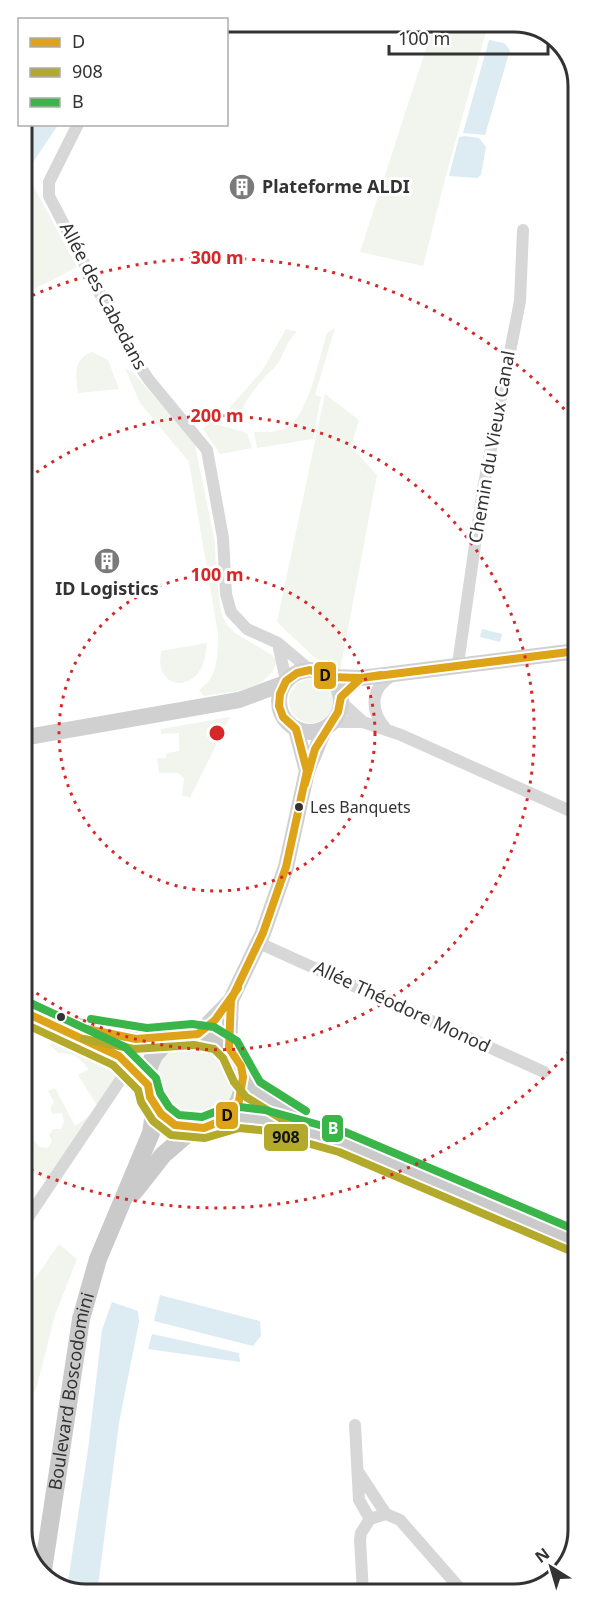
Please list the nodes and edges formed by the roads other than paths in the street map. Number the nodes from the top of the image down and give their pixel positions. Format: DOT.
graph roads {
  1 [pos="77,126"];
  2 [pos="523,230"];
  3 [pos="278,643"];
  4 [pos="568,652"];
  5 [pos="459,664"];
  6 [pos="310,670"];
  7 [pos="399,672"];
  8 [pos="330,677"];
  9 [pos="361,678"];
  10 [pos="285,682"];
  11 [pos="239,700"];
  12 [pos="341,700"];
  13 [pos="283,717"];
  14 [pos="363,722"];
  15 [pos="329,725"];
  16 [pos="296,729"];
  17 [pos="387,730"];
  18 [pos="32,736"];
  19 [pos="308,771"];
  20 [pos="568,810"];
  21 [pos="259,943"];
  22 [pos="231,1000"];
  23 [pos="32,1009"];
  24 [pos="32,1016"];
  25 [pos="198,1034"];
  26 [pos="173,1039"];
  27 [pos="229,1048"];
  28 [pos="133,1069"];
  29 [pos="544,1072"];
  30 [pos="243,1077"];
  31 [pos="148,1085"];
  32 [pos="155,1107"];
  33 [pos="223,1120"];
  34 [pos="193,1129"];
  35 [pos="342,1142"];
  36 [pos="32,1212"];
  37 [pos="119,1213"];
  38 [pos="568,1239"];
  39 [pos="355,1425"];
  40 [pos="359,1472"];
  41 [pos="387,1514"];
  42 [pos="370,1519"];
  43 [pos="44,1564"];
  44 [pos="362,1584"];
  45 [pos="456,1584"];
  1 -- 3 [label="street, Allée des Cabedans"];
  2 -- 5 [label="street, Chemin du Vieux Canal"];
  3 -- 6 [label="street, Allée des Cabedans"];
  3 -- 10 [label="street"];
  4 -- 5 [label="street"];
  5 -- 7 [label="street"];
  6 -- 8 [label="street"];
  6 -- 10 [label="street"];
  7 -- 9 [label="street"];
  7 -- 17 [label="street"];
  8 -- 9 [label="street"];
  8 -- 12 [label="street"];
  9 -- 12 [label="street"];
  10 -- 11 [label="street"];
  10 -- 13 [label="street"];
  11 -- 13 [label="street"];
  11 -- 18 [label="street"];
  12 -- 14 [label="street"];
  12 -- 15 [label="street"];
  13 -- 16 [label="street"];
  14 -- 15 [label="street"];
  14 -- 17 [label="street"];
  15 -- 16 [label="street"];
  15 -- 19 [label="street"];
  16 -- 19 [label="street"];
  17 -- 20 [label="street"];
  19 -- 21 [label="street"];
  21 -- 22 [label="street"];
  21 -- 29 [label="street, Allée Théodore Monod"];
  22 -- 25 [label="street"];
  22 -- 27 [label="street"];
  23 -- 26 [label="street"];
  24 -- 28 [label="street"];
  25 -- 26 [label="main road"];
  25 -- 27 [label="main road"];
  26 -- 31 [label="main road"];
  27 -- 30 [label="main road"];
  28 -- 31 [label="street"];
  28 -- 36 [label="street"];
  30 -- 33 [label="main road"];
  30 -- 35 [label="main road"];
  31 -- 32 [label="main road"];
  32 -- 34 [label="main road"];
  32 -- 37 [label="main road, Boulevard Boscodomini"];
  33 -- 34 [label="main road"];
  33 -- 35 [label="main road"];
  34 -- 37 [label="main road, Boulevard Boscodomini"];
  35 -- 38 [label="main road"];
  37 -- 43 [label="main road, Boulevard Boscodomini"];
  39 -- 40 [label="street"];
  40 -- 41 [label="street"];
  40 -- 42 [label="street"];
  41 -- 42 [label="street"];
  41 -- 45 [label="street"];
  42 -- 44 [label="street"];
}
